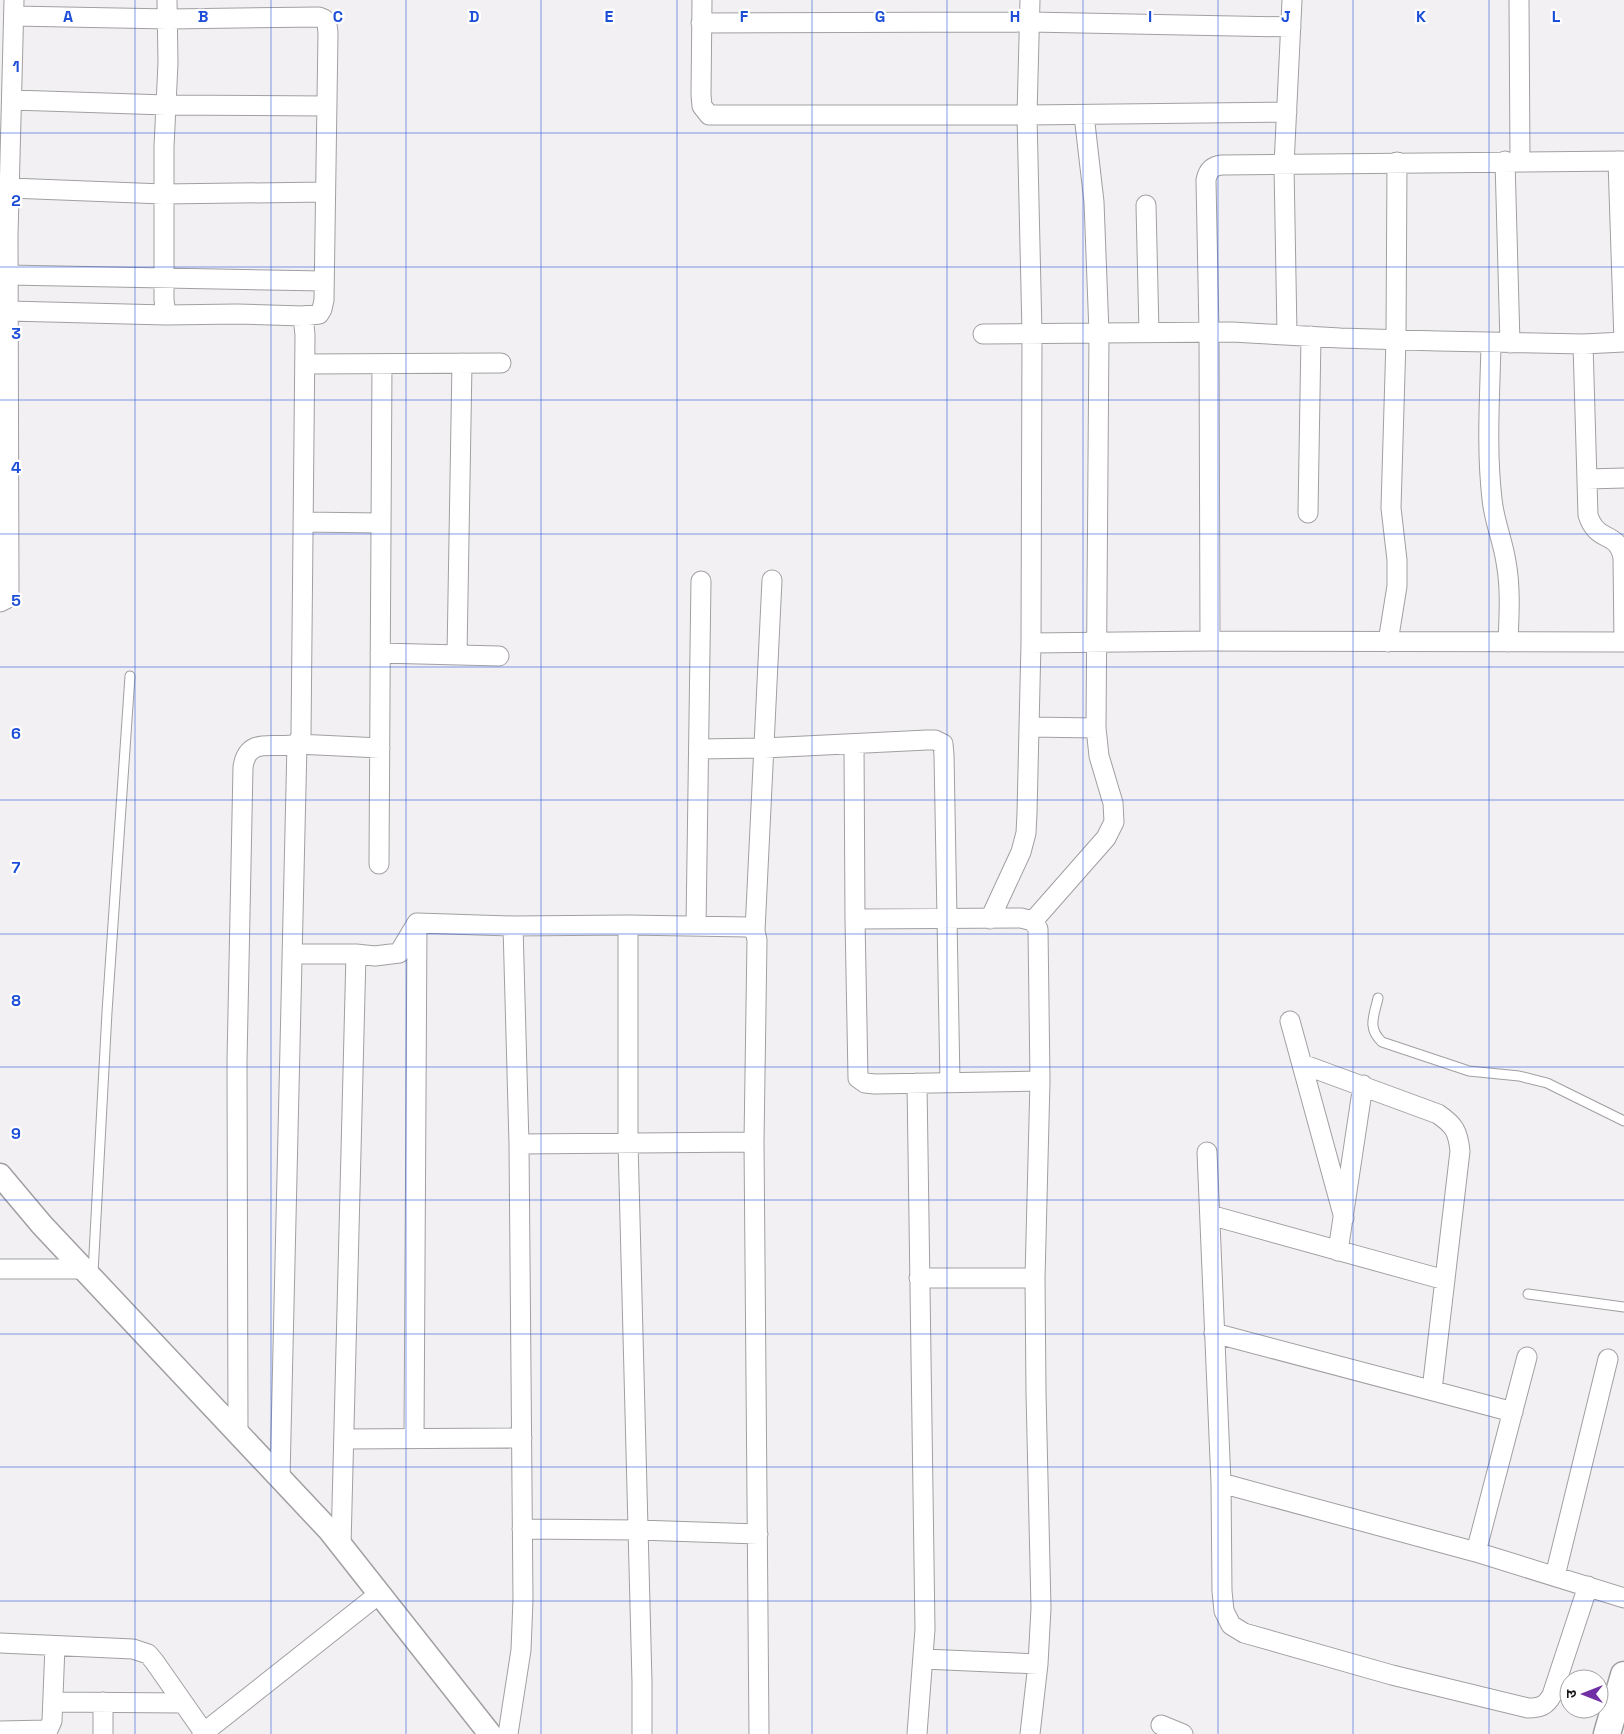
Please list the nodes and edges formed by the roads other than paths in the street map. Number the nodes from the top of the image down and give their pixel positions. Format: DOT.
graph roads {
  1 [pos="167,0"];
  2 [pos="702,0"];
  3 [pos="1030,0"];
  4 [pos="1292,0"];
  5 [pos="1519,0"];
  6 [pos="10,9"];
  7 [pos="168,19"];
  8 [pos="1030,22"];
  9 [pos="701,23"];
  10 [pos="1291,27"];
  11 [pos="12,100"];
  12 [pos="166,105"];
  13 [pos="327,106"];
  14 [pos="1287,112"];
  15 [pos="1027,115"];
  16 [pos="1084,115"];
  17 [pos="6,122"];
  18 [pos="1513,161"];
  19 [pos="1621,161"];
  20 [pos="1397,162"];
  21 [pos="1284,165"];
  22 [pos="10,188"];
  23 [pos="325,192"];
  24 [pos="164,194"];
  25 [pos="1146,205"];
  26 [pos="4,236"];
  27 [pos="8,275"];
  28 [pos="164,279"];
  29 [pos="324,281"];
  30 [pos="9,311"];
  31 [pos="166,315"];
  32 [pos="303,316"];
  33 [pos="1209,331"];
  34 [pos="1150,332"];
  35 [pos="1032,333"];
  36 [pos="1099,333"];
  37 [pos="983,334"];
  38 [pos="1287,334"];
  39 [pos="1311,336"];
  40 [pos="1396,339"];
  41 [pos="1491,342"];
  42 [pos="1624,342"];
  43 [pos="1510,343"];
  44 [pos="1583,344"];
  45 [pos="4,353"];
  46 [pos="462,363"];
  47 [pos="501,363"];
  48 [pos="305,364"];
  49 [pos="382,364"];
  50 [pos="1624,478"];
  51 [pos="1587,479"];
  52 [pos="4,480"];
  53 [pos="1308,513"];
  54 [pos="303,522"];
  55 [pos="381,523"];
  56 [pos="772,580"];
  57 [pos="701,581"];
  58 [pos="0,602"];
  59 [pos="1210,641"];
  60 [pos="1388,642"];
  61 [pos="1508,642"];
  62 [pos="1624,642"];
  63 [pos="1097,643"];
  64 [pos="1031,644"];
  65 [pos="380,653"];
  66 [pos="457,655"];
  67 [pos="499,656"];
  68 [pos="130,676"];
  69 [pos="1030,727"];
  70 [pos="1096,728"];
  71 [pos="297,744"];
  72 [pos="854,744"];
  73 [pos="380,748"];
  74 [pos="764,748"];
  75 [pos="699,749"];
  76 [pos="379,864"];
  77 [pos="855,919"];
  78 [pos="990,919"];
  79 [pos="947,920"];
  80 [pos="1033,921"];
  81 [pos="417,924"];
  82 [pos="628,924"];
  83 [pos="514,926"];
  84 [pos="696,926"];
  85 [pos="755,931"];
  86 [pos="293,954"];
  87 [pos="356,954"];
  88 [pos="1378,998"];
  89 [pos="1290,1021"];
  90 [pos="1302,1064"];
  91 [pos="1040,1081"];
  92 [pos="950,1082"];
  93 [pos="917,1083"];
  94 [pos="1362,1086"];
  95 [pos="1624,1121"];
  96 [pos="628,1142"];
  97 [pos="754,1142"];
  98 [pos="519,1144"];
  99 [pos="1208,1152"];
  100 [pos="0,1175"];
  101 [pos="1210,1215"];
  102 [pos="1344,1218"];
  103 [pos="1338,1250"];
  104 [pos="0,1270"];
  105 [pos="88,1274"];
  106 [pos="919,1278"];
  107 [pos="1035,1278"];
  108 [pos="1445,1280"];
  109 [pos="1528,1294"];
  110 [pos="1624,1307"];
  111 [pos="1214,1333"];
  112 [pos="1527,1357"];
  113 [pos="1608,1359"];
  114 [pos="1432,1390"];
  115 [pos="1512,1412"];
  116 [pos="238,1434"];
  117 [pos="522,1438"];
  118 [pos="344,1439"];
  119 [pos="414,1439"];
  120 [pos="280,1478"];
  121 [pos="1221,1483"];
  122 [pos="522,1529"];
  123 [pos="638,1530"];
  124 [pos="758,1534"];
  125 [pos="341,1546"];
  126 [pos="1476,1552"];
  127 [pos="1554,1576"];
  128 [pos="1588,1586"];
  129 [pos="379,1594"];
  130 [pos="1624,1598"];
  131 [pos="0,1643"];
  132 [pos="54,1646"];
  133 [pos="924,1659"];
  134 [pos="1038,1664"];
  135 [pos="1624,1675"];
  136 [pos="53,1702"];
  137 [pos="103,1702"];
  138 [pos="183,1703"];
  139 [pos="1161,1726"];
  140 [pos="0,1731"];
  141 [pos="204,1733"];
  142 [pos="103,1734"];
  143 [pos="490,1734"];
  144 [pos="508,1734"];
  145 [pos="642,1734"];
  146 [pos="759,1734"];
  147 [pos="917,1734"];
  148 [pos="1030,1734"];
  149 [pos="1184,1734"];
  150 [pos="1606,1734"];
  1 -- 7 [label="street"];
  2 -- 9 [label="street"];
  3 -- 8 [label="street"];
  4 -- 10 [label="street"];
  5 -- 18 [label="street"];
  6 -- 7 [label="street"];
  6 -- 11 [label="street"];
  7 -- 12 [label="street"];
  7 -- 13 [label="street"];
  8 -- 9 [label="street"];
  8 -- 10 [label="street"];
  8 -- 15 [label="street"];
  9 -- 15 [label="street"];
  10 -- 14 [label="street"];
  11 -- 12 [label="street"];
  11 -- 17 [label="street"];
  12 -- 13 [label="street"];
  12 -- 24 [label="street"];
  13 -- 23 [label="street"];
  14 -- 16 [label="street"];
  14 -- 21 [label="street"];
  15 -- 16 [label="street"];
  15 -- 35 [label="street"];
  16 -- 36 [label="street"];
  17 -- 22 [label="street"];
  18 -- 19 [label="street"];
  18 -- 20 [label="street"];
  18 -- 43 [label="street"];
  19 -- 42 [label="street"];
  20 -- 21 [label="street"];
  20 -- 40 [label="street"];
  21 -- 33 [label="street"];
  21 -- 38 [label="street"];
  22 -- 24 [label="street"];
  22 -- 26 [label="street"];
  23 -- 24 [label="street"];
  23 -- 29 [label="street"];
  24 -- 28 [label="street"];
  25 -- 34 [label="street"];
  26 -- 27 [label="street"];
  27 -- 28 [label="street"];
  27 -- 30 [label="street"];
  28 -- 29 [label="street"];
  28 -- 31 [label="street"];
  29 -- 32 [label="street"];
  30 -- 31 [label="street"];
  30 -- 45 [label="street"];
  31 -- 32 [label="street"];
  32 -- 48 [label="street"];
  33 -- 34 [label="street"];
  33 -- 38 [label="street"];
  33 -- 59 [label="street"];
  34 -- 36 [label="street"];
  35 -- 36 [label="street"];
  35 -- 37 [label="street"];
  35 -- 64 [label="street"];
  36 -- 63 [label="street"];
  38 -- 39 [label="street"];
  39 -- 40 [label="street"];
  39 -- 53 [label="street"];
  40 -- 41 [label="street"];
  40 -- 60 [label="street"];
  41 -- 43 [label="street"];
  41 -- 61 [label="street"];
  42 -- 44 [label="street"];
  43 -- 44 [label="street"];
  44 -- 51 [label="street"];
  45 -- 52 [label="street"];
  46 -- 47 [label="street"];
  46 -- 49 [label="street"];
  46 -- 66 [label="street"];
  48 -- 49 [label="street"];
  48 -- 54 [label="street"];
  49 -- 55 [label="street"];
  50 -- 51 [label="street"];
  51 -- 62 [label="street"];
  52 -- 58 [label="street"];
  54 -- 55 [label="street"];
  54 -- 71 [label="street"];
  55 -- 65 [label="street"];
  56 -- 74 [label="street"];
  57 -- 75 [label="street"];
  59 -- 60 [label="street"];
  59 -- 63 [label="street"];
  60 -- 61 [label="street"];
  61 -- 62 [label="street"];
  63 -- 64 [label="street"];
  63 -- 70 [label="street"];
  64 -- 69 [label="street"];
  65 -- 66 [label="street"];
  65 -- 73 [label="street"];
  66 -- 67 [label="street"];
  68 -- 105 [label="lane"];
  69 -- 70 [label="street"];
  69 -- 78 [label="street"];
  70 -- 80 [label="street"];
  71 -- 73 [label="street"];
  71 -- 86 [label="street"];
  71 -- 116 [label="street"];
  72 -- 74 [label="street"];
  72 -- 77 [label="street"];
  72 -- 79 [label="street"];
  73 -- 76 [label="street"];
  74 -- 75 [label="street"];
  74 -- 85 [label="street"];
  75 -- 84 [label="street"];
  77 -- 79 [label="street"];
  77 -- 93 [label="street"];
  78 -- 79 [label="street"];
  78 -- 80 [label="street"];
  79 -- 92 [label="street"];
  80 -- 91 [label="street"];
  81 -- 83 [label="street"];
  81 -- 87 [label="street"];
  81 -- 119 [label="street"];
  82 -- 83 [label="street"];
  82 -- 84 [label="street"];
  82 -- 96 [label="street"];
  83 -- 98 [label="street"];
  84 -- 85 [label="street"];
  85 -- 97 [label="street"];
  86 -- 87 [label="street"];
  86 -- 120 [label="street"];
  87 -- 118 [label="street"];
  88 -- 95 [label="lane"];
  89 -- 90 [label="street"];
  90 -- 94 [label="street"];
  90 -- 102 [label="street"];
  91 -- 92 [label="street"];
  91 -- 107 [label="street"];
  92 -- 93 [label="street"];
  93 -- 106 [label="street"];
  94 -- 102 [label="street"];
  94 -- 108 [label="street"];
  96 -- 97 [label="street"];
  96 -- 98 [label="street"];
  96 -- 123 [label="street"];
  97 -- 124 [label="street"];
  98 -- 117 [label="street"];
  99 -- 101 [label="street"];
  100 -- 105 [label="street"];
  101 -- 103 [label="street"];
  101 -- 111 [label="street"];
  102 -- 103 [label="street"];
  103 -- 108 [label="street"];
  104 -- 105 [label="street"];
  105 -- 116 [label="street"];
  106 -- 107 [label="street"];
  106 -- 133 [label="street"];
  107 -- 134 [label="street"];
  108 -- 114 [label="street"];
  109 -- 110 [label="lane"];
  111 -- 114 [label="street"];
  111 -- 121 [label="street"];
  112 -- 115 [label="street"];
  113 -- 127 [label="street"];
  114 -- 115 [label="street"];
  115 -- 126 [label="street"];
  116 -- 120 [label="street"];
  117 -- 119 [label="street"];
  117 -- 122 [label="street"];
  118 -- 119 [label="street"];
  118 -- 125 [label="street"];
  120 -- 125 [label="street"];
  121 -- 126 [label="street"];
  121 -- 128 [label="street"];
  122 -- 123 [label="street"];
  122 -- 144 [label="street"];
  123 -- 124 [label="street"];
  123 -- 145 [label="street"];
  124 -- 146 [label="street"];
  125 -- 129 [label="street"];
  126 -- 127 [label="street"];
  127 -- 128 [label="street"];
  128 -- 130 [label="street"];
  129 -- 141 [label="street"];
  129 -- 143 [label="street"];
  131 -- 132 [label="street"];
  132 -- 136 [label="street"];
  132 -- 138 [label="street"];
  133 -- 134 [label="street"];
  133 -- 147 [label="street"];
  134 -- 148 [label="street"];
  135 -- 150 [label="main road"];
  136 -- 137 [label="street"];
  136 -- 140 [label="street"];
  137 -- 138 [label="street"];
  137 -- 142 [label="street"];
  138 -- 141 [label="street"];
  139 -- 149 [label="street"];
}
